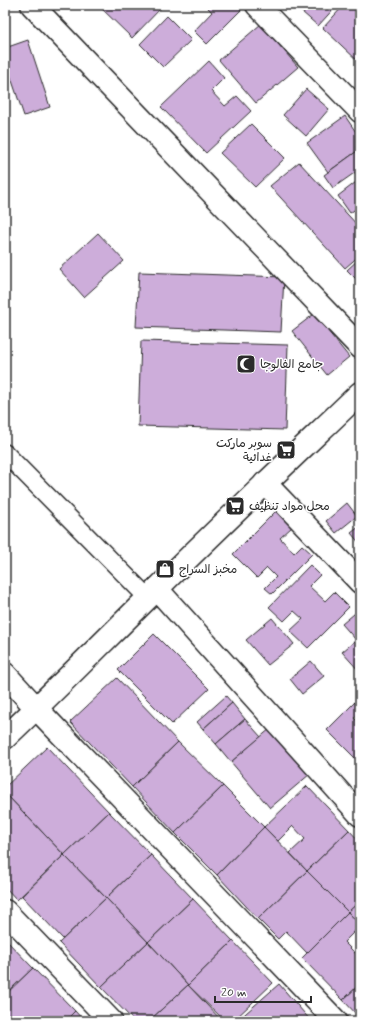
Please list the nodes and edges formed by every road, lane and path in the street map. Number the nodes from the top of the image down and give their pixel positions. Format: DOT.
graph roads {
  1 [pos="32,5"];
  2 [pos="257,5"];
  3 [pos="360,111"];
  4 [pos="360,347"];
  5 [pos="360,393"];
  6 [pos="5,453"];
  7 [pos="265,483"];
  8 [pos="360,582"];
  9 [pos="152,594"];
  10 [pos="5,674"];
  11 [pos="37,708"];
  12 [pos="5,738"];
  13 [pos="360,815"];
  14 [pos="5,911"];
  15 [pos="111,1021"];
  16 [pos="336,1021"];
  1 -- 4 [label="street"];
  2 -- 3 [label="street"];
  5 -- 7 [label="street"];
  6 -- 9 [label="lane"];
  7 -- 8 [label="street"];
  7 -- 9 [label="street"];
  9 -- 11 [label="street"];
  9 -- 13 [label="street"];
  10 -- 11 [label="street"];
  11 -- 12 [label="street"];
  11 -- 16 [label="street"];
  14 -- 15 [label="street"];
}
